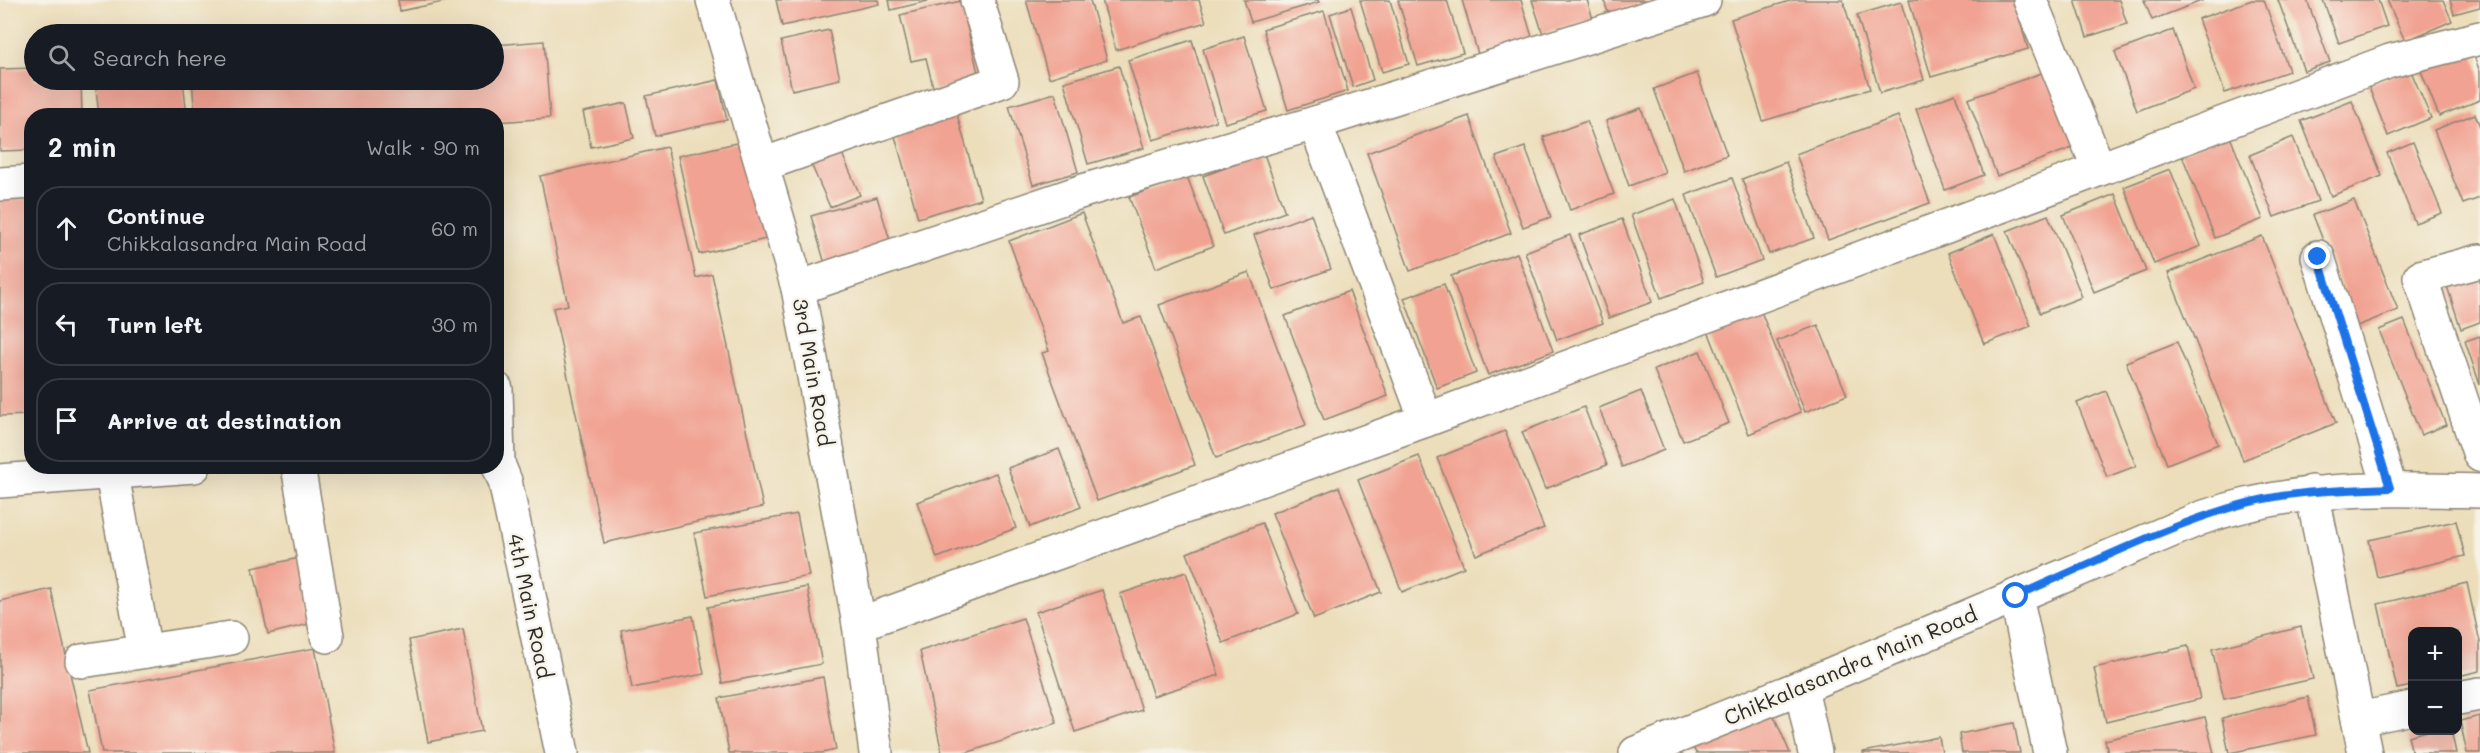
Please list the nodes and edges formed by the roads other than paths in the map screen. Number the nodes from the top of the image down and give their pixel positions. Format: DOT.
graph roads {
  1 [pos="713,0"];
  2 [pos="977,0"];
  3 [pos="1704,0"];
  4 [pos="2030,0"];
  5 [pos="2480,38"];
  6 [pos="1316,123"];
  7 [pos="762,165"];
  8 [pos="2099,169"];
  9 [pos="24,182"];
  10 [pos="0,184"];
  11 [pos="2318,257"];
  12 [pos="2480,261"];
  13 [pos="798,288"];
  14 [pos="1426,420"];
  15 [pos="2480,455"];
  16 [pos="121,474"];
  17 [pos="299,474"];
  18 [pos="502,474"];
  19 [pos="112,475"];
  20 [pos="0,482"];
  21 [pos="2390,488"];
  22 [pos="2480,491"];
  23 [pos="2312,492"];
  24 [pos="2016,596"];
  25 [pos="859,624"];
  26 [pos="327,636"];
  27 [pos="231,638"];
  28 [pos="146,651"];
  29 [pos="82,661"];
  30 [pos="1801,687"];
  31 [pos="2480,694"];
  32 [pos="2462,698"];
  33 [pos="2408,709"];
  34 [pos="2359,719"];
  35 [pos="562,753"];
  36 [pos="876,753"];
  37 [pos="1635,753"];
  38 [pos="1815,753"];
  39 [pos="2050,753"];
  40 [pos="2365,753"];
  1 -- 7 [label="street, 3rd Main Road"];
  2 -- 7 [label="street"];
  3 -- 6 [label="street"];
  4 -- 8 [label="street"];
  5 -- 8 [label="street"];
  6 -- 13 [label="street"];
  6 -- 14 [label="street"];
  7 -- 13 [label="street, 3rd Main Road"];
  8 -- 14 [label="street"];
  9 -- 10 [label="street"];
  11 -- 21 [label="street"];
  12 -- 15 [label="street"];
  13 -- 25 [label="street, 3rd Main Road"];
  14 -- 25 [label="street"];
  16 -- 19 [label="street"];
  17 -- 26 [label="street"];
  18 -- 35 [label="street, 4th Main Road"];
  19 -- 20 [label="street"];
  19 -- 28 [label="street"];
  21 -- 22 [label="street, Chikkalasandra Main Road"];
  21 -- 23 [label="street, Chikkalasandra Main Road"];
  23 -- 24 [label="street, Chikkalasandra Main Road"];
  23 -- 34 [label="street"];
  24 -- 30 [label="street, Chikkalasandra Main Road"];
  24 -- 39 [label="street"];
  25 -- 36 [label="street, 3rd Main Road"];
  27 -- 28 [label="street"];
  28 -- 29 [label="street"];
  30 -- 37 [label="street, Chikkalasandra Main Road"];
  30 -- 38 [label="street"];
  31 -- 32 [label="street"];
  33 -- 34 [label="street"];
  34 -- 40 [label="street"];
}
